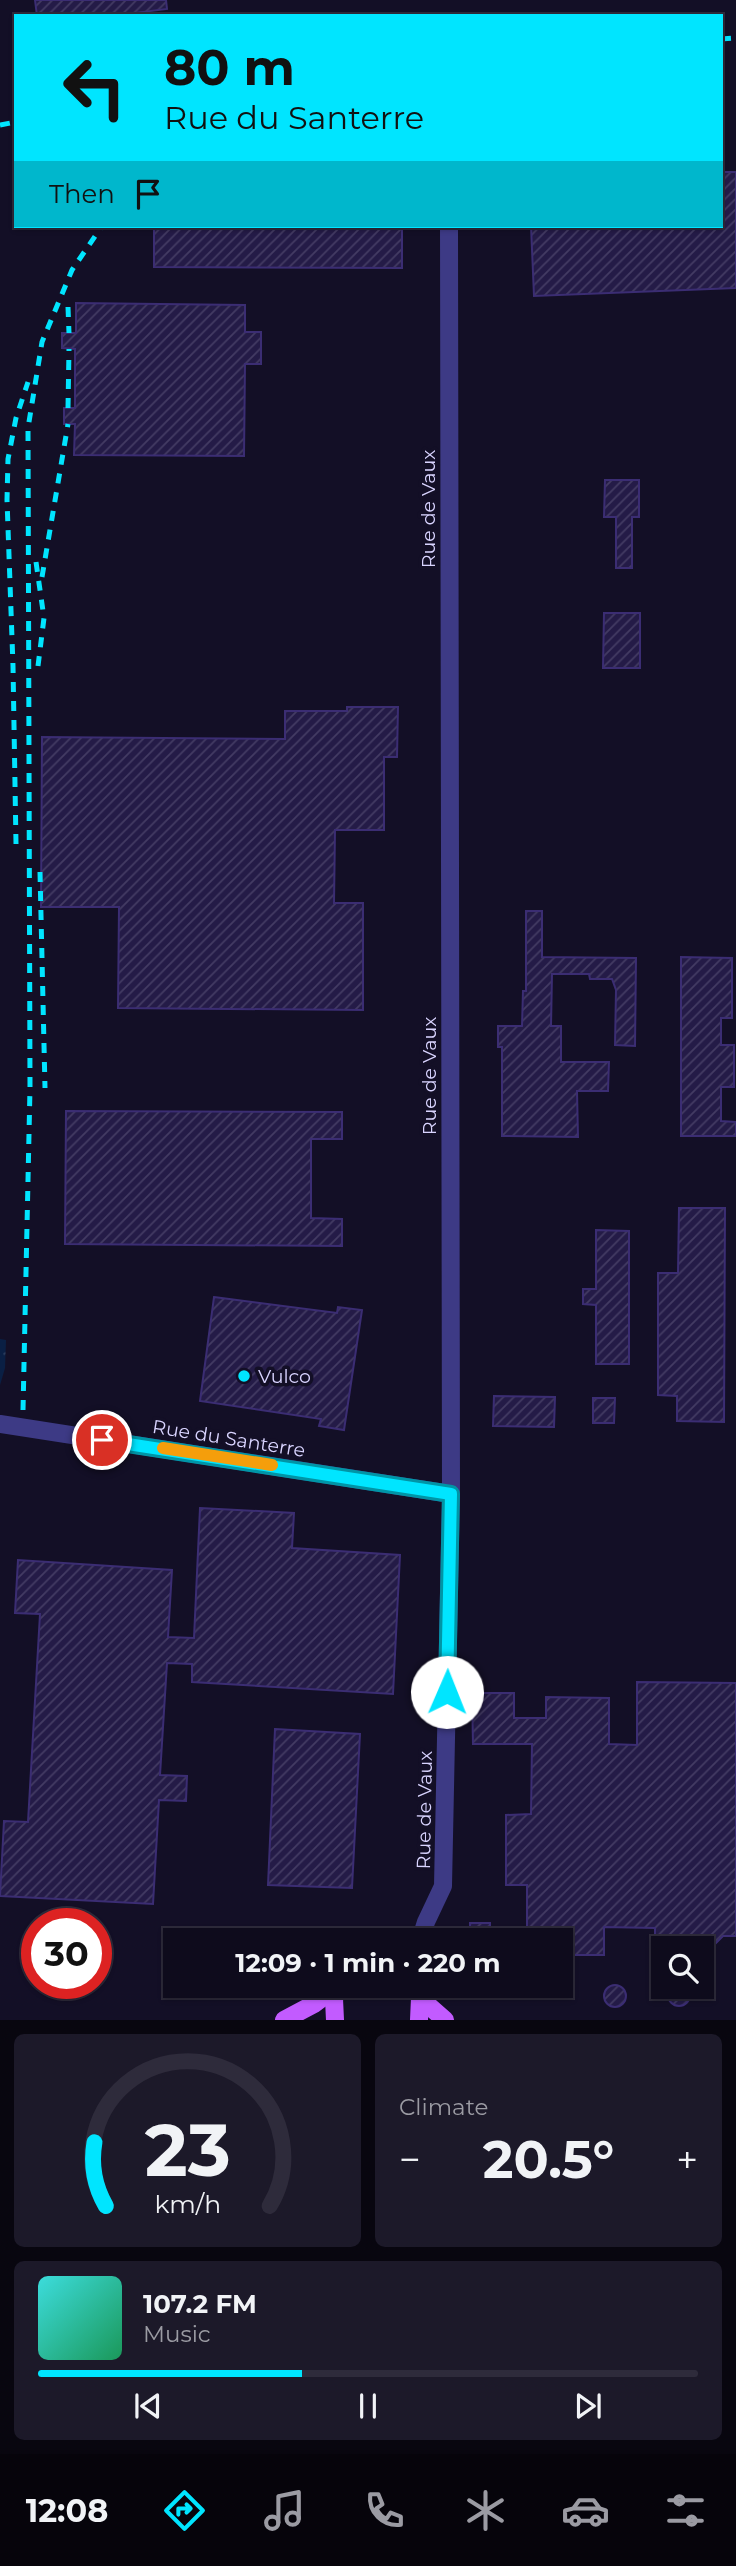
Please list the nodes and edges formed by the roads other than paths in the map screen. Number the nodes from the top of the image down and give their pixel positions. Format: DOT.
graph roads {
  1 [pos="449,228"];
  2 [pos="0,1424"];
  3 [pos="451,1494"];
  4 [pos="426,1922"];
  5 [pos="420,1928"];
  6 [pos="424,1928"];
  7 [pos="322,1998"];
  8 [pos="334,1998"];
  9 [pos="418,1998"];
  10 [pos="424,1998"];
  11 [pos="284,2020"];
  12 [pos="335,2020"];
  13 [pos="419,2020"];
  14 [pos="446,2020"];
  1 -- 3 [label="street, Rue de Vaux"];
  2 -- 3 [label="street, Rue du Santerre"];
  3 -- 4 [label="street, Rue de Vaux"];
  4 -- 5 [label="street, Rue de Vaux"];
  4 -- 6 [label="street, Rue de Vaux"];
  7 -- 11 [label="main road"];
  8 -- 12 [label="main road"];
  9 -- 13 [label="main road"];
  10 -- 14 [label="main road"];
}
